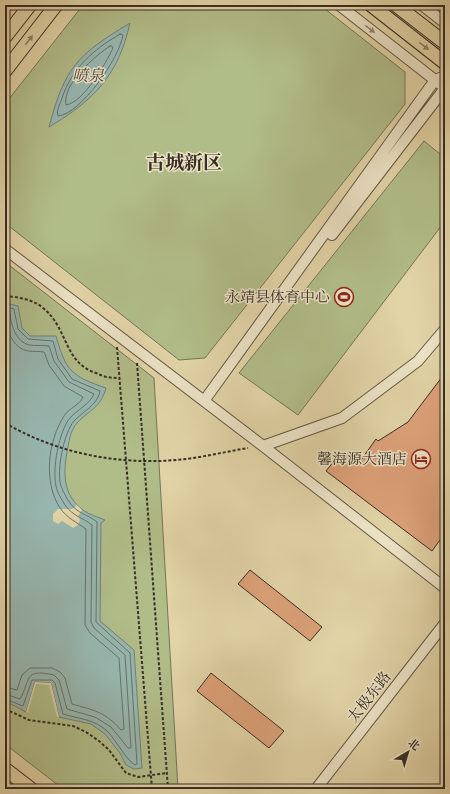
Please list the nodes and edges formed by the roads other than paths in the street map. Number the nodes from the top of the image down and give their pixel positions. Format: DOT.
graph roads {
  1 [pos="30,5"];
  2 [pos="56,5"];
  3 [pos="339,5"];
  4 [pos="371,5"];
  5 [pos="396,5"];
  6 [pos="422,5"];
  7 [pos="445,23"];
  8 [pos="5,37"];
  9 [pos="445,43"];
  10 [pos="445,63"];
  11 [pos="5,71"];
  12 [pos="440,78"];
  13 [pos="445,88"];
  14 [pos="5,249"];
  15 [pos="444,332"];
  16 [pos="204,401"];
  17 [pos="263,446"];
  18 [pos="445,588"];
  19 [pos="445,623"];
  20 [pos="5,769"];
  21 [pos="31,789"];
  22 [pos="316,789"];
  1 -- 8 [label="main road"];
  11 -- 2 [label="main road, one-way"];
  3 -- 12 [label="street, one-way"];
  4 -- 10 [label="main road, one-way"];
  5 -- 9 [label="main road"];
  6 -- 7 [label="street"];
  12 -- 13 [label="street"];
  12 -- 16 [label="street"];
  13 -- 16 [label="street"];
  14 -- 16 [label="street"];
  15 -- 17 [label="street"];
  16 -- 17 [label="street"];
  17 -- 18 [label="street"];
  19 -- 22 [label="street, 太极东路"];
  20 -- 21 [label="main road"];
}
